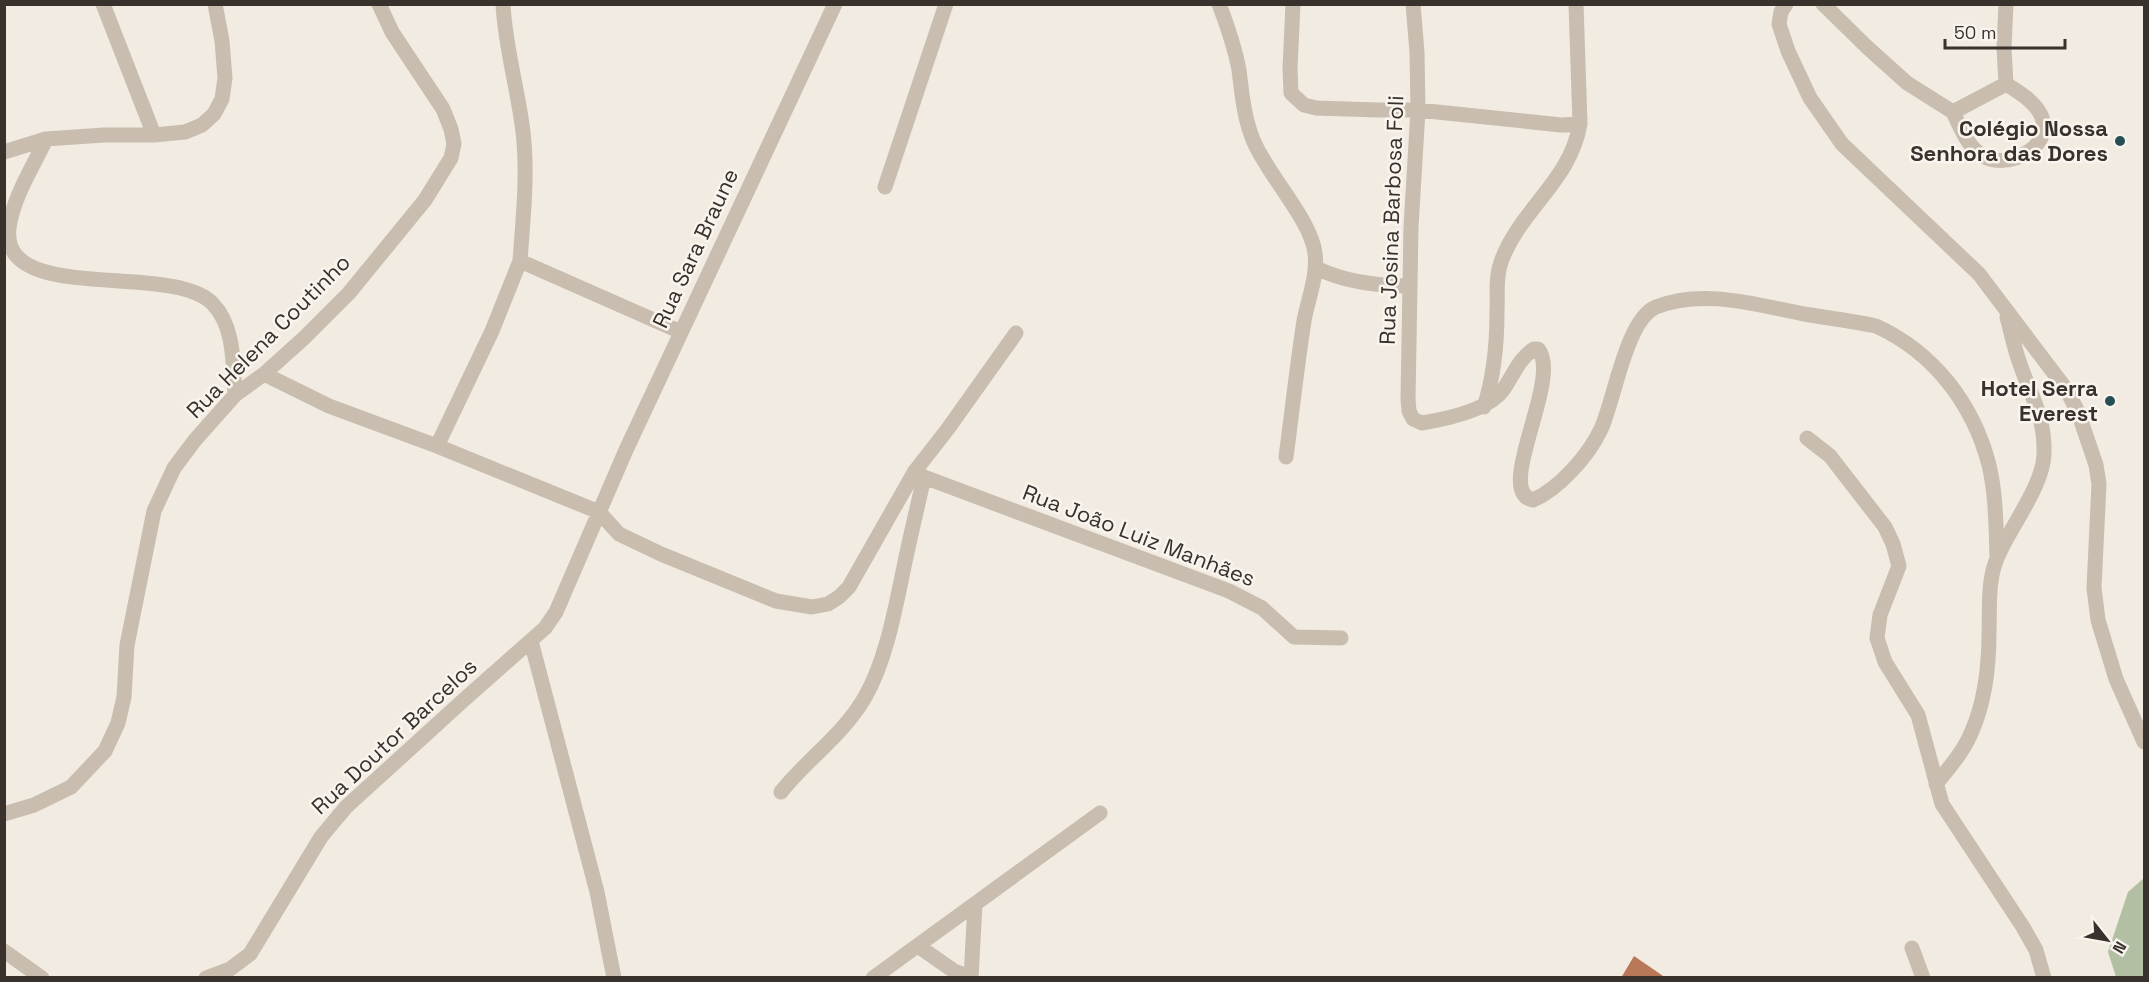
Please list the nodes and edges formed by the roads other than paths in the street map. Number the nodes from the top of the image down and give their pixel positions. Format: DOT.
graph roads {
  1 [pos="103,4"];
  2 [pos="215,4"];
  3 [pos="379,4"];
  4 [pos="502,4"];
  5 [pos="835,4"];
  6 [pos="946,4"];
  7 [pos="1219,4"];
  8 [pos="1293,4"];
  9 [pos="1413,4"];
  10 [pos="1576,4"];
  11 [pos="1786,4"];
  12 [pos="1823,4"];
  13 [pos="2006,4"];
  14 [pos="2006,84"];
  15 [pos="1418,110"];
  16 [pos="1953,112"];
  17 [pos="1580,124"];
  18 [pos="153,135"];
  19 [pos="46,139"];
  20 [pos="4,152"];
  21 [pos="885,187"];
  22 [pos="520,261"];
  23 [pos="1316,268"];
  24 [pos="1409,286"];
  25 [pos="2006,311"];
  26 [pos="681,332"];
  27 [pos="1016,333"];
  28 [pos="264,374"];
  29 [pos="235,395"];
  30 [pos="1484,407"];
  31 [pos="1807,438"];
  32 [pos="436,446"];
  33 [pos="1286,457"];
  34 [pos="919,474"];
  35 [pos="598,512"];
  36 [pos="1997,557"];
  37 [pos="1341,638"];
  38 [pos="531,641"];
  39 [pos="2145,742"];
  40 [pos="1936,784"];
  41 [pos="781,792"];
  42 [pos="1100,813"];
  43 [pos="4,814"];
  44 [pos="975,904"];
  45 [pos="918,946"];
  46 [pos="1912,948"];
  47 [pos="4,951"];
  48 [pos="2045,976"];
  49 [pos="971,977"];
  50 [pos="42,978"];
  51 [pos="206,978"];
  52 [pos="614,978"];
  53 [pos="873,978"];
  54 [pos="1923,978"];
  1 -- 18 [label="street"];
  2 -- 18 [label="street"];
  3 -- 28 [label="street, Rua Helena Coutinho"];
  4 -- 22 [label="street"];
  5 -- 26 [label="street, Rua Sara Braune"];
  6 -- 21 [label="street"];
  7 -- 23 [label="street"];
  8 -- 15 [label="street"];
  9 -- 15 [label="street, Rua Josina Barbosa Foli"];
  10 -- 17 [label="street"];
  11 -- 25 [label="street"];
  12 -- 16 [label="street"];
  13 -- 14 [label="street"];
  14 -- 16 [label="street"];
  14 -- 16 [label="street"];
  15 -- 17 [label="street"];
  15 -- 24 [label="street, Rua Josina Barbosa Foli"];
  17 -- 30 [label="street"];
  18 -- 19 [label="street"];
  19 -- 20 [label="street"];
  19 -- 29 [label="street"];
  22 -- 26 [label="street"];
  22 -- 32 [label="street"];
  23 -- 24 [label="street"];
  23 -- 33 [label="street"];
  24 -- 30 [label="street, Rua Josina Barbosa Foli"];
  25 -- 36 [label="street"];
  25 -- 39 [label="street"];
  26 -- 35 [label="street, Rua Sara Braune"];
  27 -- 34 [label="street"];
  28 -- 29 [label="street, Rua Helena Coutinho"];
  28 -- 32 [label="street"];
  29 -- 43 [label="street, Rua Helena Coutinho"];
  30 -- 36 [label="street"];
  31 -- 40 [label="street"];
  32 -- 35 [label="street"];
  34 -- 35 [label="street"];
  34 -- 37 [label="street, Rua João Luiz Manhães"];
  34 -- 41 [label="street"];
  35 -- 38 [label="street, Rua Sara Braune"];
  36 -- 40 [label="street"];
  38 -- 51 [label="street, Rua Doutor Barcelos"];
  38 -- 52 [label="street"];
  40 -- 48 [label="street"];
  42 -- 44 [label="street"];
  44 -- 45 [label="street"];
  44 -- 49 [label="street"];
  45 -- 49 [label="street"];
  45 -- 53 [label="street"];
  46 -- 54 [label="street"];
  47 -- 50 [label="street"];
}
